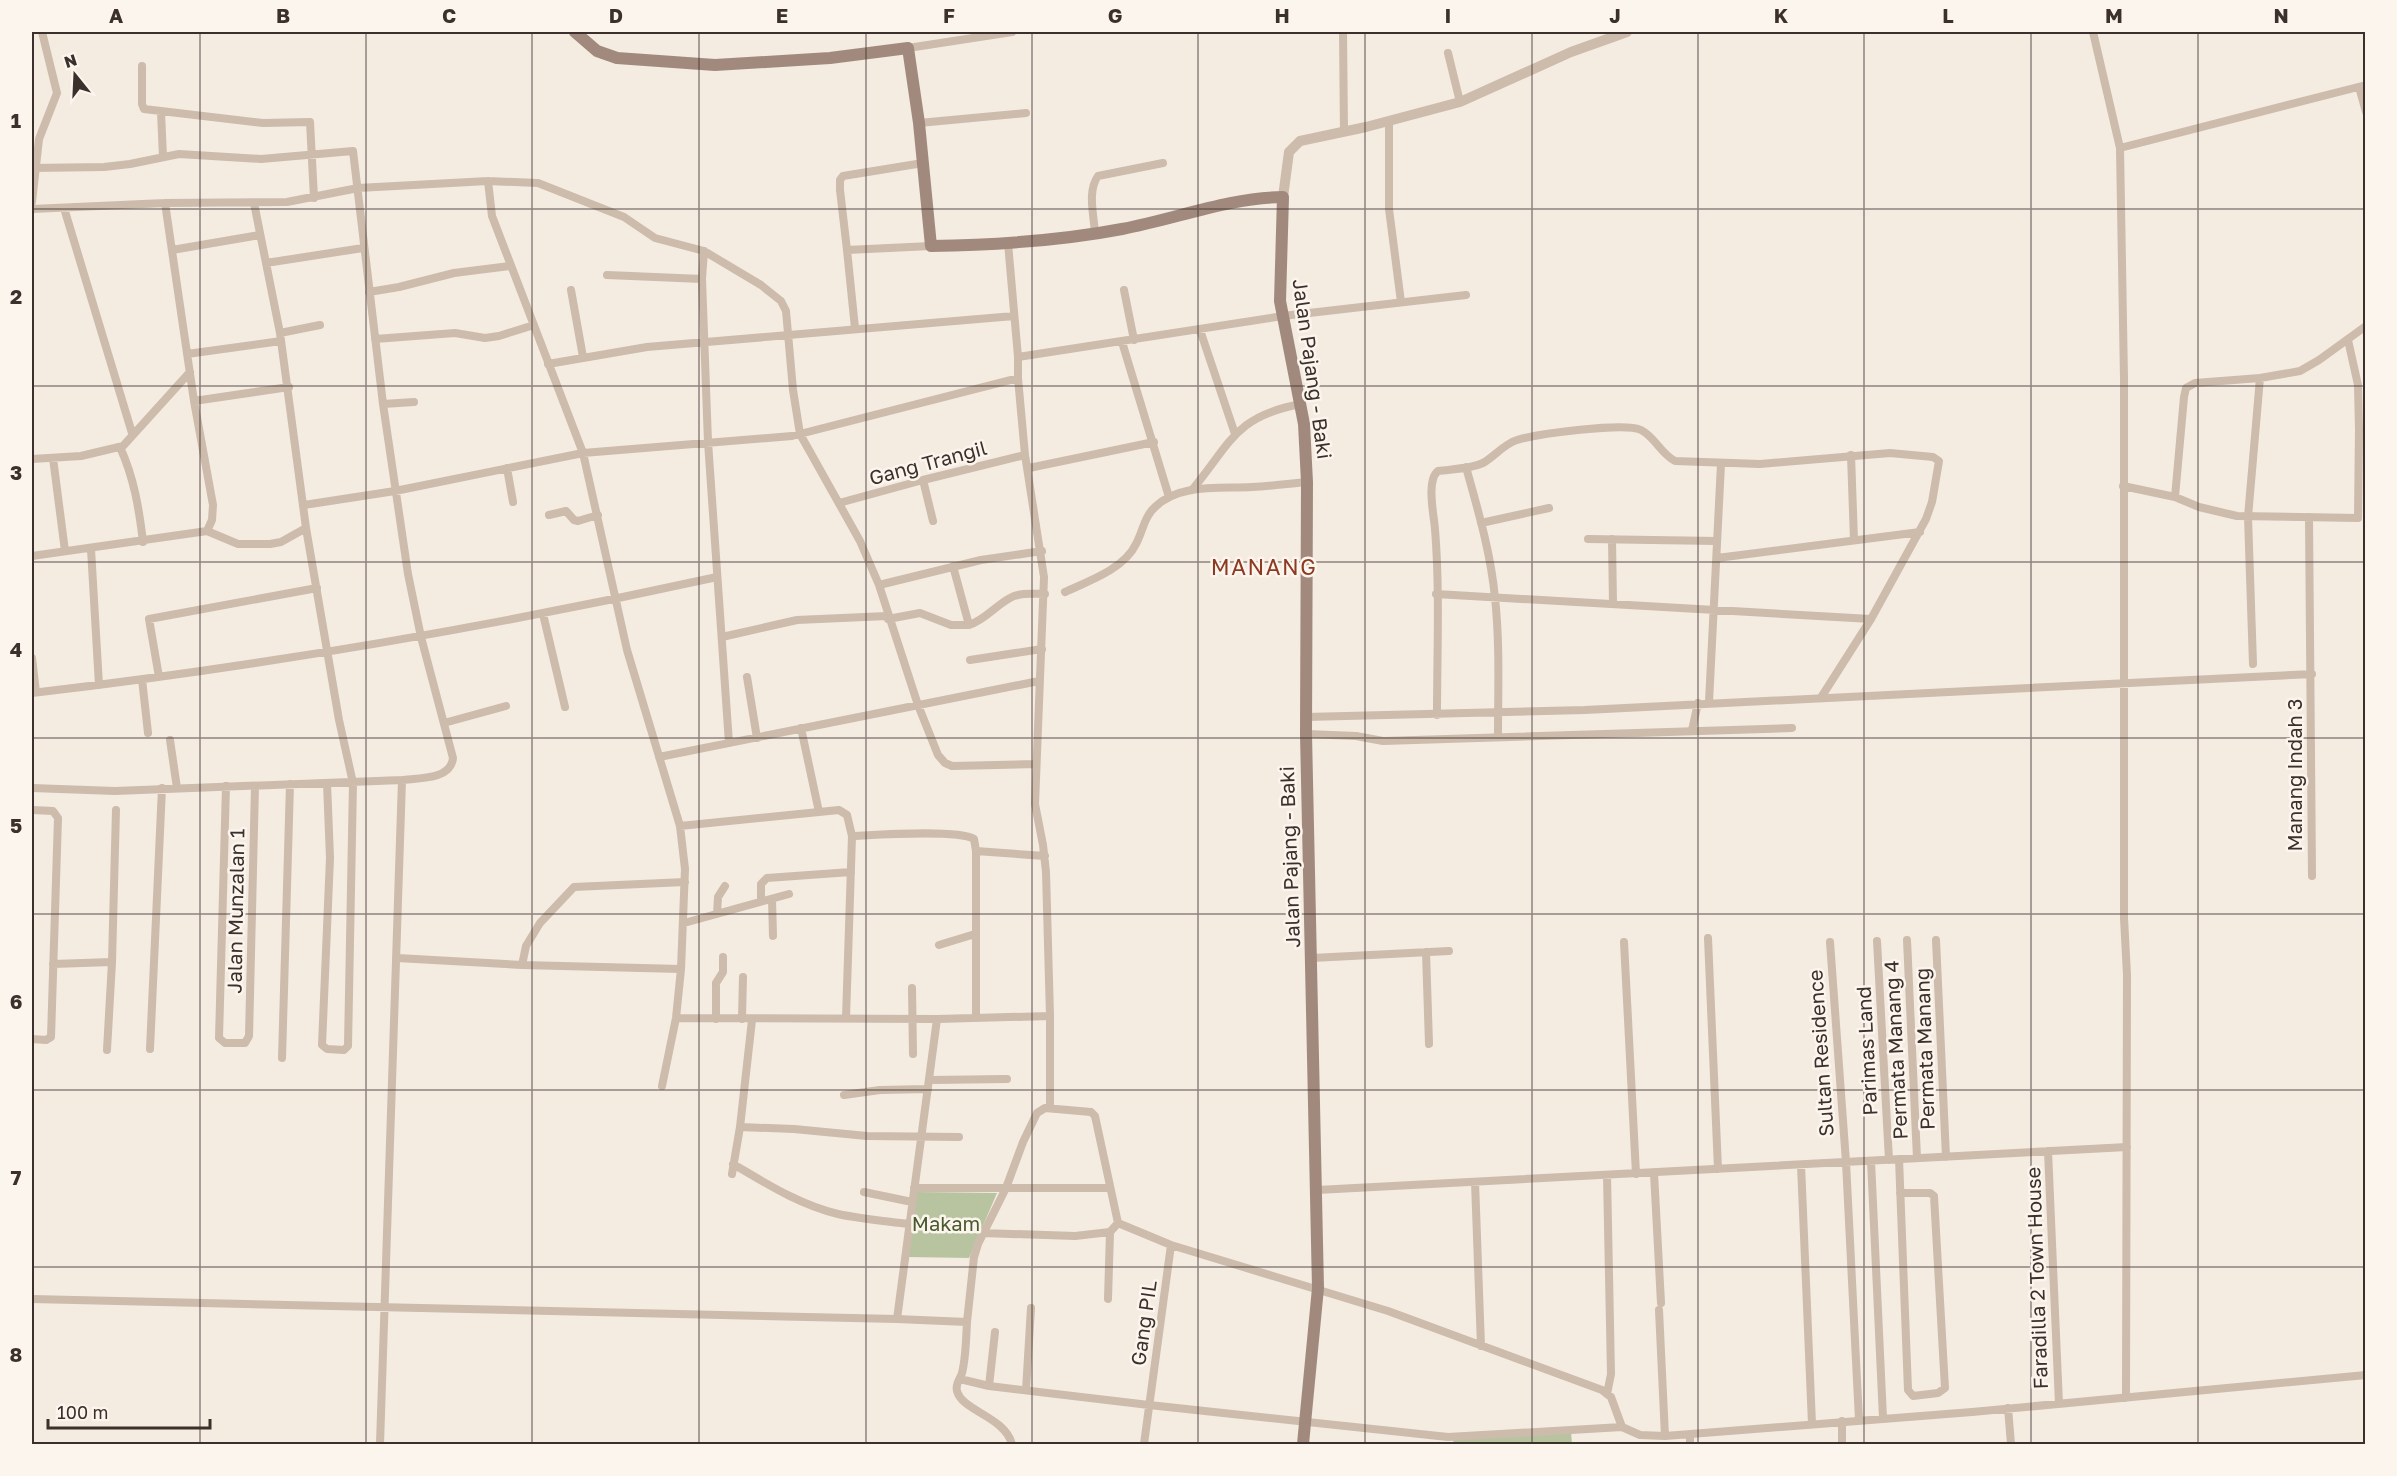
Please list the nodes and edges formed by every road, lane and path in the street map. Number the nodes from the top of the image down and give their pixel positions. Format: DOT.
graph roads {
  1 [pos="42,32"];
  2 [pos="1012,32"];
  3 [pos="1343,32"];
  4 [pos="1626,32"];
  5 [pos="2093,32"];
  6 [pos="578,34"];
  7 [pos="1607,34"];
  8 [pos="908,48"];
  9 [pos="1448,53"];
  10 [pos="142,66"];
  11 [pos="2362,86"];
  12 [pos="1460,102"];
  13 [pos="161,112"];
  14 [pos="2366,112"];
  15 [pos="1026,113"];
  16 [pos="1389,122"];
  17 [pos="919,123"];
  18 [pos="1344,132"];
  19 [pos="2121,148"];
  20 [pos="311,155"];
  21 [pos="163,157"];
  22 [pos="923,163"];
  23 [pos="1163,163"];
  24 [pos="34,168"];
  25 [pos="488,181"];
  26 [pos="358,188"];
  27 [pos="1283,197"];
  28 [pos="314,198"];
  29 [pos="32,202"];
  30 [pos="165,203"];
  31 [pos="254,203"];
  32 [pos="64,208"];
  33 [pos="32,209"];
  34 [pos="1095,233"];
  35 [pos="260,235"];
  36 [pos="1008,243"];
  37 [pos="931,246"];
  38 [pos="363,248"];
  39 [pos="172,250"];
  40 [pos="847,250"];
  41 [pos="704,251"];
  42 [pos="266,263"];
  43 [pos="510,266"];
  44 [pos="607,275"];
  45 [pos="702,279"];
  46 [pos="571,290"];
  47 [pos="1124,290"];
  48 [pos="369,292"];
  49 [pos="1466,295"];
  50 [pos="1401,302"];
  51 [pos="1014,316"];
  52 [pos="1283,316"];
  53 [pos="320,325"];
  54 [pos="534,325"];
  55 [pos="2366,326"];
  56 [pos="855,328"];
  57 [pos="1200,330"];
  58 [pos="789,336"];
  59 [pos="281,337"];
  60 [pos="375,339"];
  61 [pos="1134,340"];
  62 [pos="2348,340"];
  63 [pos="705,342"];
  64 [pos="1122,342"];
  65 [pos="188,354"];
  66 [pos="583,357"];
  67 [pos="1018,357"];
  68 [pos="548,364"];
  69 [pos="190,372"];
  70 [pos="1018,378"];
  71 [pos="2260,378"];
  72 [pos="2362,385"];
  73 [pos="289,387"];
  74 [pos="194,401"];
  75 [pos="414,402"];
  76 [pos="383,404"];
  77 [pos="1301,404"];
  78 [pos="2362,430"];
  79 [pos="132,433"];
  80 [pos="1235,434"];
  81 [pos="796,435"];
  82 [pos="708,442"];
  83 [pos="1154,442"];
  84 [pos="120,447"];
  85 [pos="583,453"];
  86 [pos="1025,455"];
  87 [pos="1851,455"];
  88 [pos="53,458"];
  89 [pos="32,459"];
  90 [pos="1721,464"];
  91 [pos="507,468"];
  92 [pos="1029,468"];
  93 [pos="1467,468"];
  94 [pos="923,480"];
  95 [pos="1306,482"];
  96 [pos="2123,486"];
  97 [pos="1192,490"];
  98 [pos="395,491"];
  99 [pos="1169,497"];
  100 [pos="2175,497"];
  101 [pos="513,502"];
  102 [pos="839,503"];
  103 [pos="304,505"];
  104 [pos="1549,508"];
  105 [pos="549,515"];
  106 [pos="598,515"];
  107 [pos="2309,517"];
  108 [pos="2248,518"];
  109 [pos="2362,518"];
  110 [pos="933,520"];
  111 [pos="1481,523"];
  112 [pos="306,528"];
  113 [pos="207,531"];
  114 [pos="1920,532"];
  115 [pos="1588,539"];
  116 [pos="1612,539"];
  117 [pos="1854,540"];
  118 [pos="1718,541"];
  119 [pos="143,542"];
  120 [pos="91,549"];
  121 [pos="65,551"];
  122 [pos="1042,551"];
  123 [pos="32,556"];
  124 [pos="1717,558"];
  125 [pos="953,566"];
  126 [pos="717,577"];
  127 [pos="879,585"];
  128 [pos="317,588"];
  129 [pos="1065,592"];
  130 [pos="1045,594"];
  131 [pos="1436,594"];
  132 [pos="1495,598"];
  133 [pos="617,599"];
  134 [pos="1613,604"];
  135 [pos="1715,610"];
  136 [pos="543,614"];
  137 [pos="884,617"];
  138 [pos="1871,619"];
  139 [pos="969,625"];
  140 [pos="421,637"];
  141 [pos="722,637"];
  142 [pos="1042,649"];
  143 [pos="327,652"];
  144 [pos="32,658"];
  145 [pos="970,660"];
  146 [pos="2253,664"];
  147 [pos="2312,674"];
  148 [pos="159,677"];
  149 [pos="747,677"];
  150 [pos="142,679"];
  151 [pos="1039,681"];
  152 [pos="2123,683"];
  153 [pos="99,685"];
  154 [pos="34,693"];
  155 [pos="1822,696"];
  156 [pos="1709,702"];
  157 [pos="1698,703"];
  158 [pos="918,705"];
  159 [pos="506,706"];
  160 [pos="565,707"];
  161 [pos="1498,712"];
  162 [pos="1437,715"];
  163 [pos="1306,717"];
  164 [pos="444,723"];
  165 [pos="801,728"];
  166 [pos="1792,728"];
  167 [pos="1692,730"];
  168 [pos="148,733"];
  169 [pos="1306,734"];
  170 [pos="1498,736"];
  171 [pos="757,738"];
  172 [pos="170,740"];
  173 [pos="729,743"];
  174 [pos="659,757"];
  175 [pos="1035,764"];
  176 [pos="402,780"];
  177 [pos="327,783"];
  178 [pos="353,783"];
  179 [pos="290,784"];
  180 [pos="226,786"];
  181 [pos="255,786"];
  182 [pos="32,788"];
  183 [pos="162,788"];
  184 [pos="177,788"];
  185 [pos="32,810"];
  186 [pos="116,810"];
  187 [pos="819,812"];
  188 [pos="680,826"];
  189 [pos="852,836"];
  190 [pos="976,851"];
  191 [pos="1045,856"];
  192 [pos="851,872"];
  193 [pos="2312,876"];
  194 [pos="685,882"];
  195 [pos="725,886"];
  196 [pos="789,894"];
  197 [pos="772,898"];
  198 [pos="761,901"];
  199 [pos="717,914"];
  200 [pos="684,923"];
  201 [pos="975,934"];
  202 [pos="773,936"];
  203 [pos="1708,938"];
  204 [pos="1907,940"];
  205 [pos="1936,940"];
  206 [pos="1877,941"];
  207 [pos="1624,942"];
  208 [pos="1830,942"];
  209 [pos="939,945"];
  210 [pos="1449,951"];
  211 [pos="1426,952"];
  212 [pos="723,957"];
  213 [pos="397,958"];
  214 [pos="1312,958"];
  215 [pos="112,962"];
  216 [pos="53,964"];
  217 [pos="522,965"];
  218 [pos="681,969"];
  219 [pos="743,977"];
  220 [pos="912,988"];
  221 [pos="1050,1016"];
  222 [pos="976,1017"];
  223 [pos="676,1018"];
  224 [pos="846,1018"];
  225 [pos="914,1018"];
  226 [pos="716,1019"];
  227 [pos="742,1019"];
  228 [pos="936,1019"];
  229 [pos="752,1020"];
  230 [pos="32,1039"];
  231 [pos="1429,1044"];
  232 [pos="150,1049"];
  233 [pos="107,1050"];
  234 [pos="913,1054"];
  235 [pos="282,1058"];
  236 [pos="1007,1079"];
  237 [pos="929,1084"];
  238 [pos="662,1086"];
  239 [pos="844,1095"];
  240 [pos="1050,1108"];
  241 [pos="740,1127"];
  242 [pos="922,1137"];
  243 [pos="959,1137"];
  244 [pos="2127,1147"];
  245 [pos="2048,1151"];
  246 [pos="1946,1157"];
  247 [pos="1917,1158"];
  248 [pos="1899,1159"];
  249 [pos="1889,1160"];
  250 [pos="1871,1161"];
  251 [pos="1846,1162"];
  252 [pos="733,1164"];
  253 [pos="1801,1165"];
  254 [pos="1718,1169"];
  255 [pos="1654,1173"];
  256 [pos="732,1174"];
  257 [pos="1636,1174"];
  258 [pos="1607,1175"];
  259 [pos="1475,1182"];
  260 [pos="914,1188"];
  261 [pos="1006,1188"];
  262 [pos="1110,1188"];
  263 [pos="1317,1190"];
  264 [pos="864,1192"];
  265 [pos="1900,1193"];
  266 [pos="912,1202"];
  267 [pos="1118,1223"];
  268 [pos="908,1224"];
  269 [pos="1110,1232"];
  270 [pos="982,1233"];
  271 [pos="1171,1245"];
  272 [pos="1318,1288"];
  273 [pos="32,1299"];
  274 [pos="1108,1299"];
  275 [pos="386,1306"];
  276 [pos="1031,1308"];
  277 [pos="897,1319"];
  278 [pos="967,1322"];
  279 [pos="995,1332"];
  280 [pos="1481,1346"];
  281 [pos="2366,1375"];
  282 [pos="960,1379"];
  283 [pos="989,1386"];
  284 [pos="1026,1390"];
  285 [pos="1607,1394"];
  286 [pos="2126,1398"];
  287 [pos="2059,1404"];
  288 [pos="1149,1405"];
  289 [pos="2008,1408"];
  290 [pos="1883,1418"];
  291 [pos="1859,1420"];
  292 [pos="1842,1421"];
  293 [pos="1305,1422"];
  294 [pos="1812,1424"];
  295 [pos="1622,1427"];
  296 [pos="1665,1436"];
  297 [pos="1690,1440"];
  298 [pos="1448,1441"];
  299 [pos="380,1444"];
  300 [pos="1012,1444"];
  301 [pos="1144,1444"];
  302 [pos="1303,1444"];
  303 [pos="1842,1444"];
  304 [pos="2011,1444"];
  1 -- 24 [label="street"];
  2 -- 8 [label="street"];
  3 -- 18 [label="street"];
  4 -- 7 [label="street"];
  5 -- 19 [label="street"];
  6 -- 8 [label="main road"];
  7 -- 12 [label="street"];
  8 -- 17 [label="main road"];
  9 -- 12 [label="street"];
  10 -- 13 [label="street"];
  11 -- 14 [label="street"];
  11 -- 19 [label="street"];
  12 -- 16 [label="street"];
  13 -- 20 [label="street"];
  13 -- 21 [label="street"];
  15 -- 17 [label="street"];
  16 -- 18 [label="street"];
  16 -- 50 [label="street"];
  17 -- 22 [label="main road"];
  18 -- 27 [label="street"];
  19 -- 96 [label="street"];
  20 -- 21 [label="street"];
  20 -- 26 [label="street"];
  20 -- 28 [label="street"];
  21 -- 24 [label="street"];
  22 -- 37 [label="main road"];
  22 -- 40 [label="street"];
  23 -- 34 [label="street"];
  24 -- 29 [label="street"];
  25 -- 26 [label="street"];
  25 -- 41 [label="street"];
  25 -- 43 [label="street"];
  26 -- 28 [label="street"];
  26 -- 38 [label="street"];
  27 -- 34 [label="main road"];
  27 -- 52 [label="main road, Jalan Pajang - Baki"];
  28 -- 31 [label="street"];
  30 -- 31 [label="street"];
  30 -- 32 [label="street"];
  30 -- 39 [label="street"];
  31 -- 35 [label="street"];
  32 -- 33 [label="street"];
  32 -- 79 [label="street"];
  34 -- 36 [label="main road"];
  35 -- 39 [label="street"];
  35 -- 42 [label="street"];
  36 -- 37 [label="main road"];
  36 -- 51 [label="street"];
  37 -- 40 [label="street"];
  38 -- 42 [label="street"];
  38 -- 48 [label="street"];
  39 -- 65 [label="street"];
  40 -- 56 [label="street"];
  41 -- 45 [label="street"];
  41 -- 58 [label="street"];
  42 -- 59 [label="street"];
  43 -- 48 [label="street"];
  43 -- 54 [label="street"];
  44 -- 45 [label="street"];
  45 -- 63 [label="street"];
  46 -- 66 [label="street"];
  47 -- 61 [label="street"];
  48 -- 60 [label="street"];
  49 -- 50 [label="street"];
  50 -- 52 [label="street"];
  51 -- 56 [label="street"];
  51 -- 67 [label="street"];
  52 -- 57 [label="street"];
  52 -- 77 [label="main road, Jalan Pajang - Baki"];
  53 -- 59 [label="street"];
  54 -- 60 [label="street"];
  54 -- 68 [label="street"];
  55 -- 62 [label="street"];
  56 -- 58 [label="street"];
  57 -- 61 [label="street"];
  57 -- 80 [label="street"];
  58 -- 63 [label="street"];
  58 -- 81 [label="street"];
  59 -- 65 [label="street"];
  59 -- 73 [label="street"];
  60 -- 76 [label="street"];
  61 -- 64 [label="street"];
  62 -- 71 [label="street"];
  62 -- 72 [label="street"];
  63 -- 66 [label="street"];
  63 -- 82 [label="street"];
  64 -- 67 [label="street"];
  64 -- 83 [label="street"];
  65 -- 69 [label="street"];
  66 -- 68 [label="street"];
  67 -- 70 [label="street"];
  68 -- 85 [label="street"];
  69 -- 74 [label="street"];
  69 -- 79 [label="street"];
  70 -- 81 [label="street"];
  70 -- 86 [label="street"];
  71 -- 100 [label="street"];
  71 -- 108 [label="street"];
  72 -- 78 [label="street"];
  73 -- 74 [label="street"];
  73 -- 103 [label="street"];
  74 -- 113 [label="street"];
  75 -- 76 [label="street"];
  76 -- 98 [label="street"];
  77 -- 80 [label="street"];
  77 -- 95 [label="main road, Jalan Pajang - Baki"];
  78 -- 109 [label="street"];
  79 -- 84 [label="street"];
  80 -- 97 [label="street"];
  81 -- 82 [label="street"];
  81 -- 102 [label="street"];
  82 -- 85 [label="street"];
  82 -- 126 [label="street"];
  83 -- 92 [label="street"];
  83 -- 99 [label="street"];
  84 -- 88 [label="street"];
  84 -- 119 [label="street"];
  85 -- 91 [label="street"];
  85 -- 106 [label="street"];
  86 -- 92 [label="street"];
  86 -- 94 [label="street, Gang Trangil"];
  87 -- 90 [label="street"];
  87 -- 114 [label="street"];
  87 -- 117 [label="street"];
  88 -- 89 [label="street"];
  88 -- 121 [label="street"];
  90 -- 93 [label="street"];
  90 -- 118 [label="street"];
  91 -- 98 [label="street"];
  91 -- 101 [label="street"];
  92 -- 122 [label="street"];
  93 -- 111 [label="street"];
  93 -- 131 [label="street"];
  94 -- 102 [label="street, Gang Trangil"];
  94 -- 110 [label="street"];
  95 -- 97 [label="street"];
  95 -- 163 [label="main road, Jalan Pajang - Baki"];
  96 -- 100 [label="street"];
  96 -- 152 [label="street"];
  97 -- 99 [label="street"];
  98 -- 103 [label="street"];
  98 -- 140 [label="street"];
  99 -- 129 [label="street"];
  100 -- 108 [label="street"];
  102 -- 127 [label="street"];
  103 -- 112 [label="street"];
  104 -- 111 [label="street"];
  105 -- 106 [label="street"];
  106 -- 133 [label="street"];
  107 -- 108 [label="street"];
  107 -- 109 [label="street"];
  107 -- 147 [label="street, Manang Indah 3"];
  108 -- 146 [label="street"];
  111 -- 132 [label="street"];
  112 -- 113 [label="street"];
  112 -- 128 [label="street"];
  113 -- 119 [label="street"];
  114 -- 117 [label="street"];
  114 -- 138 [label="street"];
  115 -- 116 [label="street"];
  116 -- 118 [label="street"];
  116 -- 134 [label="street"];
  117 -- 124 [label="street"];
  118 -- 124 [label="street"];
  119 -- 120 [label="street"];
  120 -- 121 [label="street"];
  120 -- 153 [label="street"];
  121 -- 123 [label="street"];
  122 -- 125 [label="street"];
  122 -- 130 [label="street"];
  124 -- 135 [label="street"];
  125 -- 127 [label="street"];
  125 -- 139 [label="street"];
  126 -- 133 [label="street"];
  126 -- 141 [label="street"];
  127 -- 137 [label="street"];
  128 -- 143 [label="street"];
  128 -- 148 [label="street"];
  130 -- 139 [label="street"];
  130 -- 142 [label="street"];
  131 -- 132 [label="street"];
  131 -- 162 [label="street"];
  132 -- 134 [label="street"];
  132 -- 161 [label="street"];
  133 -- 136 [label="street"];
  133 -- 174 [label="street"];
  134 -- 135 [label="street"];
  135 -- 138 [label="street"];
  135 -- 156 [label="street"];
  136 -- 140 [label="street"];
  136 -- 160 [label="street"];
  137 -- 139 [label="street"];
  137 -- 141 [label="street"];
  137 -- 158 [label="street"];
  138 -- 155 [label="street"];
  140 -- 143 [label="street"];
  140 -- 164 [label="street"];
  141 -- 173 [label="street"];
  142 -- 145 [label="street"];
  142 -- 151 [label="street"];
  143 -- 148 [label="street"];
  143 -- 178 [label="street"];
  144 -- 154 [label="street"];
  147 -- 152 [label="street"];
  147 -- 193 [label="street, Manang Indah 3"];
  148 -- 150 [label="street"];
  149 -- 171 [label="street"];
  150 -- 153 [label="street"];
  150 -- 168 [label="street"];
  151 -- 158 [label="street"];
  151 -- 175 [label="street"];
  152 -- 155 [label="street"];
  152 -- 244 [label="street"];
  153 -- 154 [label="street"];
  155 -- 156 [label="street"];
  156 -- 157 [label="street"];
  157 -- 161 [label="street"];
  157 -- 167 [label="street"];
  158 -- 165 [label="street"];
  158 -- 175 [label="street"];
  159 -- 164 [label="street"];
  161 -- 162 [label="street"];
  161 -- 170 [label="street"];
  162 -- 163 [label="street"];
  163 -- 169 [label="main road, Jalan Pajang - Baki"];
  164 -- 176 [label="street"];
  165 -- 171 [label="street"];
  165 -- 187 [label="street"];
  166 -- 167 [label="street"];
  167 -- 170 [label="street"];
  169 -- 170 [label="street"];
  169 -- 214 [label="main road, Jalan Pajang - Baki"];
  171 -- 173 [label="street"];
  172 -- 184 [label="street"];
  173 -- 174 [label="street"];
  174 -- 188 [label="street"];
  175 -- 191 [label="street"];
  176 -- 178 [label="street"];
  176 -- 213 [label="street"];
  177 -- 178 [label="street"];
  177 -- 178 [label="street"];
  177 -- 179 [label="street"];
  179 -- 181 [label="street"];
  179 -- 235 [label="street"];
  180 -- 181 [label="street"];
  180 -- 181 [label="street, Jalan Munzalan 1"];
  180 -- 184 [label="street"];
  182 -- 183 [label="street"];
  183 -- 184 [label="street"];
  183 -- 232 [label="street"];
  185 -- 216 [label="street"];
  186 -- 215 [label="street"];
  187 -- 188 [label="street"];
  187 -- 189 [label="street"];
  188 -- 194 [label="street"];
  189 -- 190 [label="street"];
  189 -- 192 [label="street"];
  190 -- 191 [label="street"];
  190 -- 201 [label="street"];
  191 -- 221 [label="street"];
  192 -- 198 [label="street"];
  192 -- 224 [label="street"];
  194 -- 200 [label="street"];
  194 -- 217 [label="street"];
  195 -- 199 [label="street"];
  196 -- 197 [label="street"];
  197 -- 198 [label="street"];
  197 -- 202 [label="street"];
  198 -- 199 [label="street"];
  199 -- 200 [label="street"];
  200 -- 218 [label="street"];
  201 -- 209 [label="street"];
  201 -- 222 [label="street"];
  203 -- 254 [label="street"];
  204 -- 247 [label="street, Permata Manang 4"];
  205 -- 246 [label="street, Permata Manang"];
  206 -- 249 [label="street, Parimas Land"];
  207 -- 257 [label="street"];
  208 -- 251 [label="street, Sultan Residence"];
  210 -- 211 [label="street"];
  211 -- 214 [label="street"];
  211 -- 231 [label="street"];
  212 -- 226 [label="street"];
  213 -- 217 [label="street"];
  213 -- 275 [label="street"];
  214 -- 263 [label="main road, Jalan Pajang - Baki"];
  215 -- 216 [label="street"];
  215 -- 233 [label="street"];
  216 -- 230 [label="street"];
  217 -- 218 [label="street"];
  218 -- 223 [label="street"];
  219 -- 227 [label="street"];
  220 -- 225 [label="street"];
  221 -- 222 [label="street"];
  221 -- 240 [label="street"];
  222 -- 228 [label="street"];
  223 -- 226 [label="street"];
  223 -- 238 [label="street"];
  224 -- 225 [label="street"];
  224 -- 229 [label="street"];
  225 -- 228 [label="street"];
  225 -- 234 [label="street"];
  226 -- 227 [label="street"];
  227 -- 229 [label="street"];
  228 -- 237 [label="street"];
  229 -- 241 [label="street"];
  236 -- 237 [label="street"];
  237 -- 239 [label="street"];
  237 -- 242 [label="street"];
  240 -- 261 [label="street"];
  240 -- 262 [label="street"];
  241 -- 242 [label="street"];
  241 -- 252 [label="street"];
  242 -- 243 [label="street"];
  242 -- 260 [label="street"];
  244 -- 245 [label="street"];
  244 -- 286 [label="street"];
  245 -- 246 [label="street"];
  245 -- 287 [label="street, Faradilla 2 Town House"];
  246 -- 247 [label="street"];
  247 -- 248 [label="street"];
  248 -- 249 [label="street"];
  248 -- 265 [label="street"];
  249 -- 250 [label="street"];
  250 -- 251 [label="street"];
  250 -- 290 [label="street"];
  251 -- 253 [label="street"];
  251 -- 291 [label="street, Sultan Residence"];
  252 -- 256 [label="street"];
  252 -- 268 [label="street"];
  253 -- 254 [label="street"];
  253 -- 294 [label="street"];
  254 -- 255 [label="street"];
  255 -- 257 [label="street"];
  255 -- 296 [label="street"];
  257 -- 258 [label="street"];
  258 -- 259 [label="street"];
  258 -- 285 [label="street"];
  259 -- 263 [label="street"];
  259 -- 280 [label="street"];
  260 -- 261 [label="street"];
  260 -- 266 [label="street"];
  261 -- 262 [label="street"];
  261 -- 270 [label="street"];
  262 -- 267 [label="street"];
  263 -- 272 [label="main road, Jalan Pajang - Baki"];
  264 -- 266 [label="street"];
  265 -- 265 [label="street"];
  266 -- 268 [label="street"];
  267 -- 269 [label="street"];
  267 -- 271 [label="street"];
  268 -- 277 [label="street"];
  269 -- 270 [label="street"];
  269 -- 274 [label="street"];
  270 -- 278 [label="street"];
  271 -- 272 [label="street"];
  271 -- 288 [label="street, Gang PIL"];
  272 -- 280 [label="street"];
  272 -- 293 [label="main road, Jalan Pajang - Baki"];
  273 -- 275 [label="street"];
  275 -- 277 [label="street"];
  275 -- 299 [label="street"];
  276 -- 284 [label="street"];
  277 -- 278 [label="street"];
  278 -- 282 [label="street"];
  279 -- 283 [label="street"];
  280 -- 285 [label="street"];
  281 -- 286 [label="street"];
  282 -- 283 [label="street"];
  282 -- 300 [label="street"];
  283 -- 284 [label="street"];
  284 -- 288 [label="street"];
  285 -- 295 [label="street"];
  286 -- 287 [label="street"];
  287 -- 289 [label="street"];
  288 -- 293 [label="street"];
  288 -- 301 [label="street, Gang PIL"];
  289 -- 290 [label="street"];
  289 -- 304 [label="street"];
  290 -- 291 [label="street"];
  291 -- 292 [label="street"];
  292 -- 294 [label="street"];
  292 -- 303 [label="street"];
  293 -- 298 [label="street"];
  293 -- 302 [label="main road, Jalan Pajang - Baki"];
  294 -- 297 [label="street"];
  295 -- 296 [label="street"];
  295 -- 298 [label="street"];
  296 -- 297 [label="street"];
}
